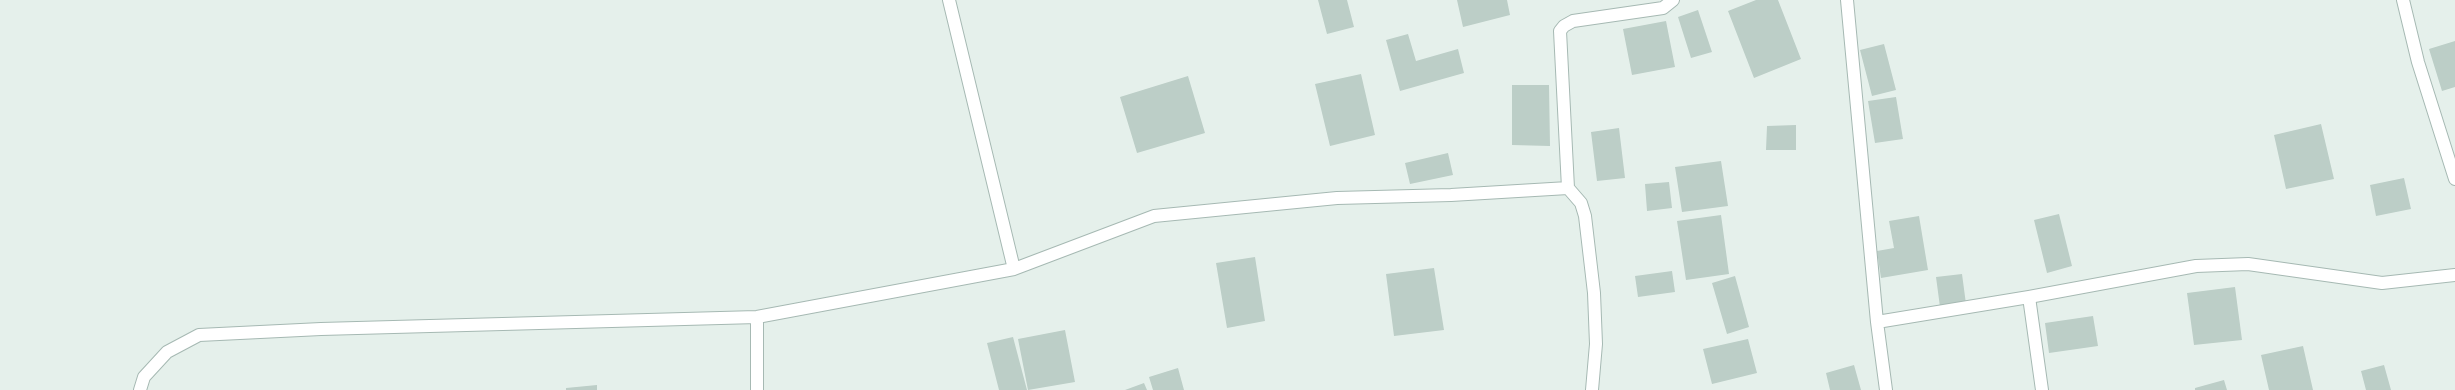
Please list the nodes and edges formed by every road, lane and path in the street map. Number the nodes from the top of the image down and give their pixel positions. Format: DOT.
graph roads {
  1 [pos="949,0"];
  2 [pos="1674,0"];
  3 [pos="1847,0"];
  4 [pos="2403,0"];
  5 [pos="2455,179"];
  6 [pos="1568,188"];
  7 [pos="1014,269"];
  8 [pos="2455,275"];
  9 [pos="2029,298"];
  10 [pos="757,317"];
  11 [pos="1877,322"];
  12 [pos="140,390"];
  13 [pos="757,390"];
  14 [pos="1592,390"];
  15 [pos="1886,390"];
  16 [pos="2042,390"];
  1 -- 7 [label="street"];
  2 -- 6 [label="street"];
  3 -- 11 [label="street"];
  4 -- 5 [label="street"];
  6 -- 7 [label="street"];
  6 -- 14 [label="street"];
  7 -- 10 [label="street"];
  8 -- 9 [label="street"];
  9 -- 11 [label="street"];
  9 -- 16 [label="street"];
  10 -- 12 [label="street"];
  10 -- 13 [label="street"];
  11 -- 15 [label="street"];
}
